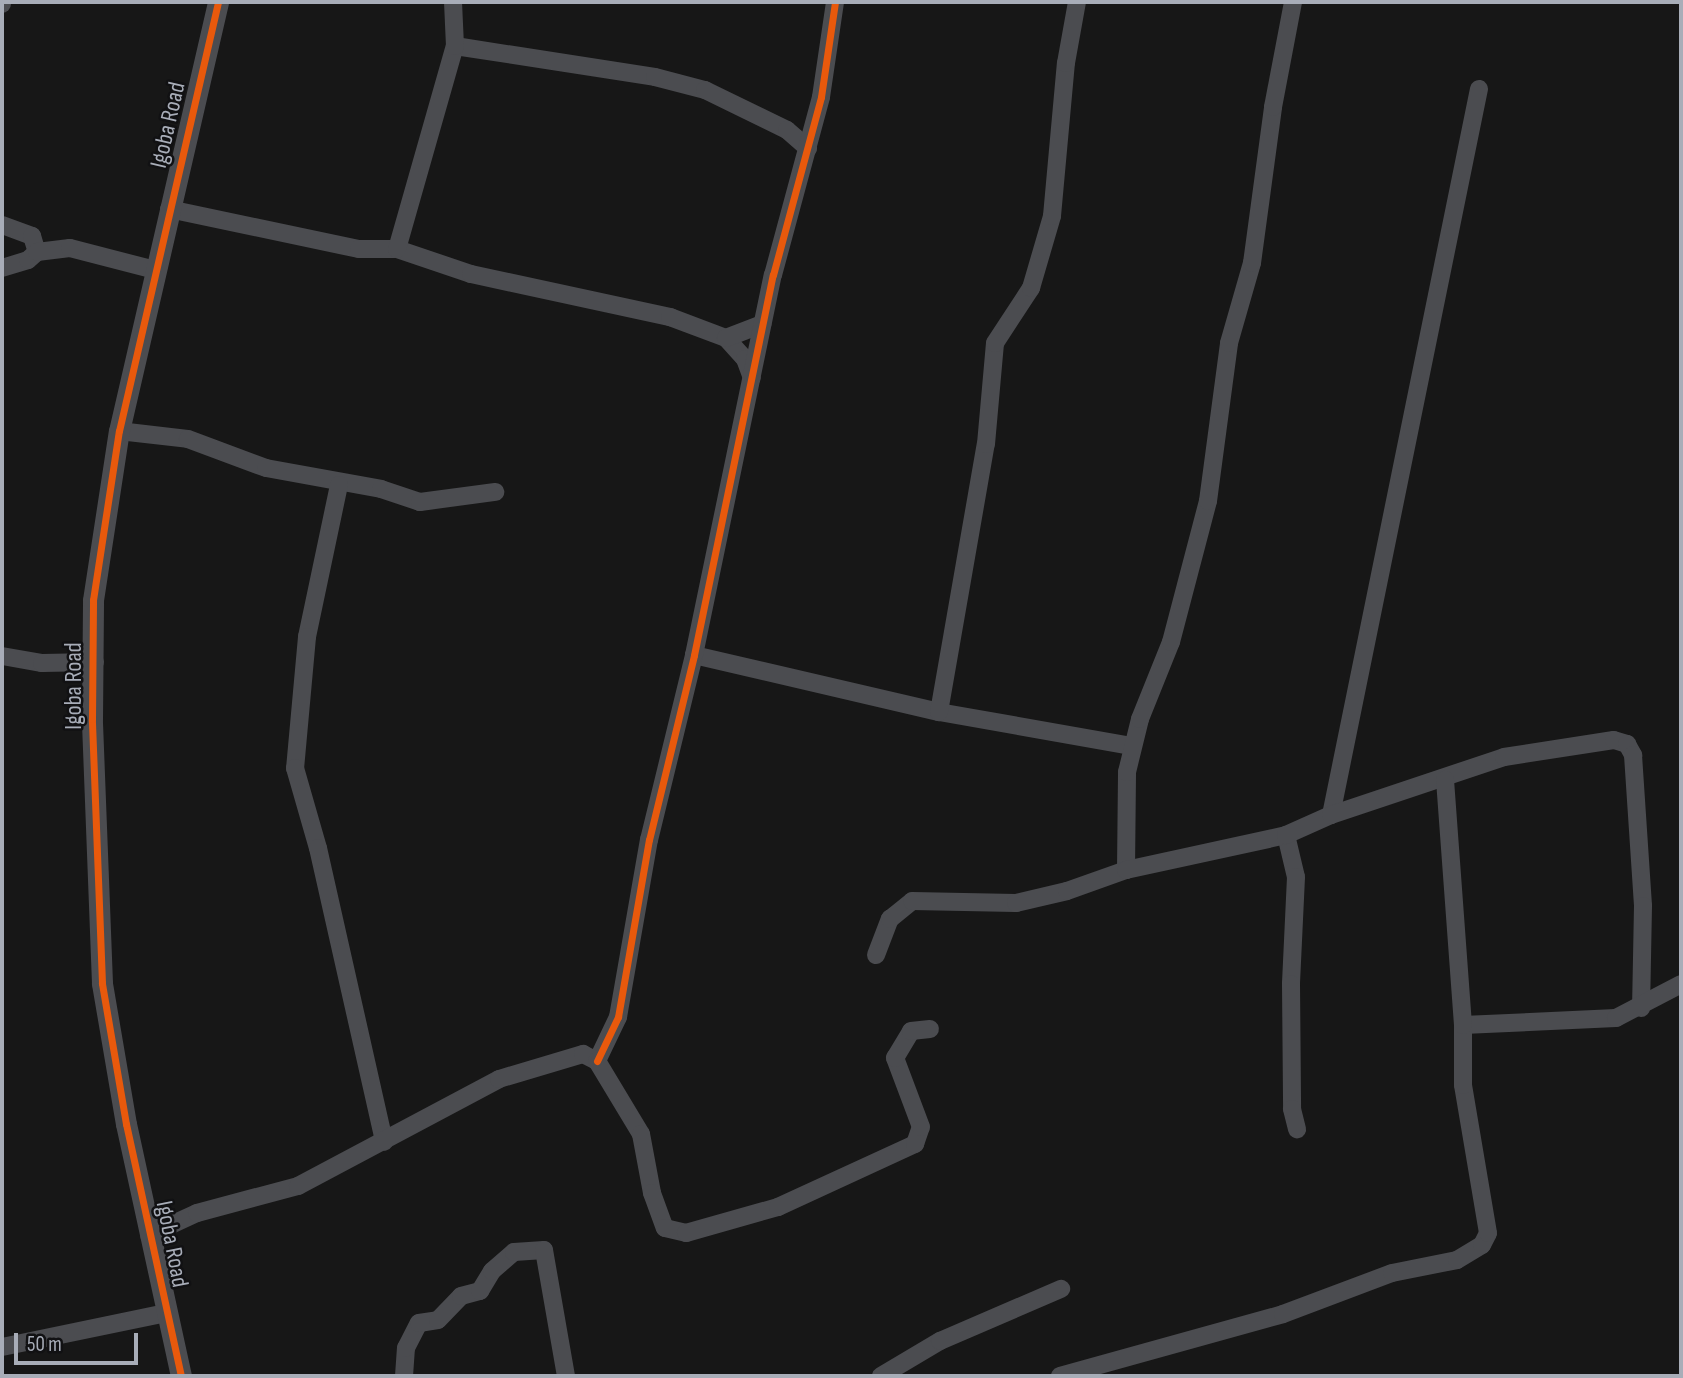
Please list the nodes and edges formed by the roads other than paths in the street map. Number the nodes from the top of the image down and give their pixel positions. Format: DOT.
graph roads {
  1 [pos="218,2"];
  2 [pos="453,2"];
  3 [pos="835,2"];
  4 [pos="1077,2"];
  5 [pos="1293,2"];
  6 [pos="455,46"];
  7 [pos="1479,89"];
  8 [pos="808,148"];
  9 [pos="169,209"];
  10 [pos="2,225"];
  11 [pos="397,249"];
  12 [pos="37,252"];
  13 [pos="2,268"];
  14 [pos="155,270"];
  15 [pos="762,324"];
  16 [pos="726,338"];
  17 [pos="753,380"];
  18 [pos="119,431"];
  19 [pos="339,485"];
  20 [pos="495,492"];
  21 [pos="694,655"];
  22 [pos="2,656"];
  23 [pos="95,662"];
  24 [pos="939,712"];
  25 [pos="1132,746"];
  26 [pos="1444,780"];
  27 [pos="1331,815"];
  28 [pos="1286,835"];
  29 [pos="1126,870"];
  30 [pos="876,955"];
  31 [pos="1681,984"];
  32 [pos="1641,1008"];
  33 [pos="1463,1025"];
  34 [pos="930,1029"];
  35 [pos="597,1061"];
  36 [pos="1297,1129"];
  37 [pos="384,1142"];
  38 [pos="149,1235"];
  39 [pos="1061,1289"];
  40 [pos="166,1313"];
  41 [pos="2,1347"];
  42 [pos="181,1376"];
  43 [pos="404,1376"];
  44 [pos="566,1376"];
  45 [pos="881,1376"];
  46 [pos="1060,1376"];
  1 -- 9 [label="street, Igoba Road"];
  2 -- 6 [label="street"];
  3 -- 8 [label="street"];
  4 -- 24 [label="street"];
  5 -- 25 [label="street"];
  6 -- 8 [label="street"];
  6 -- 11 [label="street"];
  7 -- 27 [label="street"];
  8 -- 15 [label="street"];
  9 -- 11 [label="street"];
  9 -- 14 [label="street, Igoba Road"];
  10 -- 12 [label="street"];
  11 -- 16 [label="street"];
  12 -- 13 [label="street"];
  12 -- 14 [label="street"];
  14 -- 18 [label="street, Igoba Road"];
  15 -- 16 [label="street"];
  15 -- 17 [label="street"];
  16 -- 17 [label="street"];
  17 -- 21 [label="street"];
  18 -- 19 [label="street"];
  18 -- 23 [label="street, Igoba Road"];
  19 -- 20 [label="street"];
  19 -- 37 [label="street"];
  21 -- 24 [label="street"];
  21 -- 35 [label="street"];
  22 -- 23 [label="street"];
  23 -- 38 [label="street, Igoba Road"];
  24 -- 25 [label="street"];
  25 -- 29 [label="street"];
  26 -- 27 [label="street"];
  26 -- 32 [label="street"];
  26 -- 33 [label="street"];
  27 -- 28 [label="street"];
  28 -- 29 [label="street"];
  28 -- 36 [label="street"];
  29 -- 30 [label="street"];
  31 -- 32 [label="street"];
  32 -- 33 [label="street"];
  33 -- 46 [label="street"];
  34 -- 35 [label="street"];
  35 -- 37 [label="street"];
  37 -- 38 [label="street"];
  38 -- 40 [label="street, Igoba Road"];
  39 -- 45 [label="street"];
  40 -- 41 [label="street"];
  40 -- 42 [label="street, Igoba Road"];
  43 -- 44 [label="street"];
}
